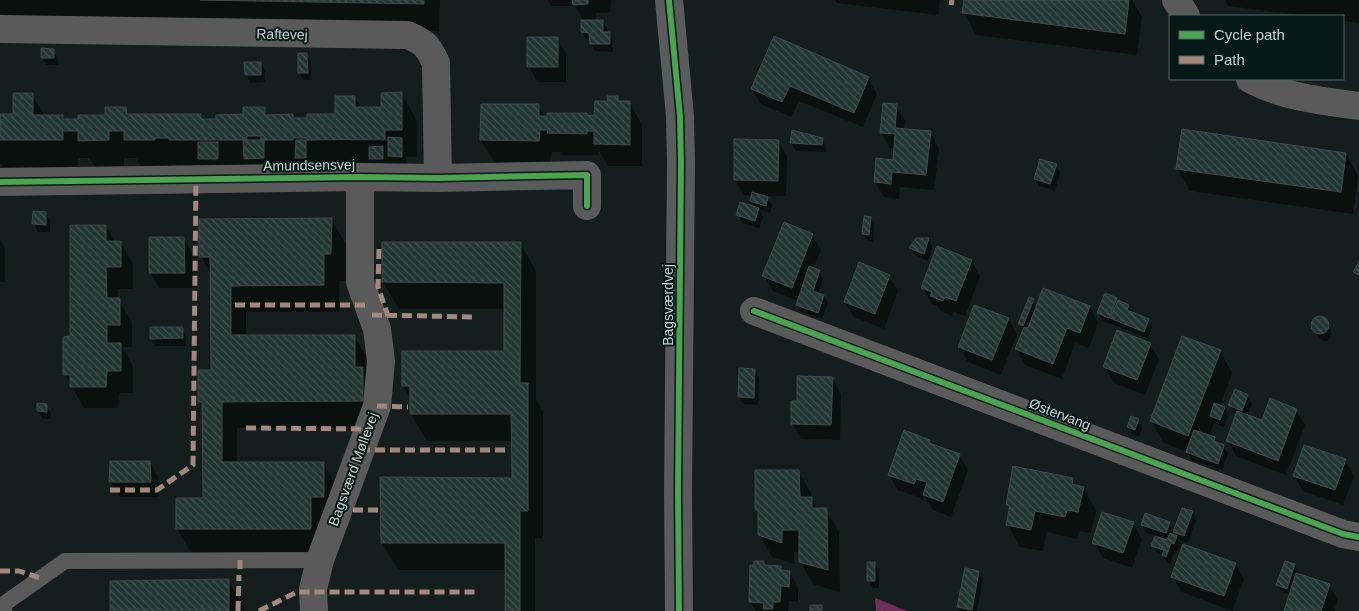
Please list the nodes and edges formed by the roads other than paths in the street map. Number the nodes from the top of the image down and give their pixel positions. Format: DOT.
graph roads {
  1 [pos="669,0"];
  2 [pos="1176,0"];
  3 [pos="1185,15"];
  4 [pos="0,30"];
  5 [pos="1253,80"];
  6 [pos="1359,106"];
  7 [pos="360,177"];
  8 [pos="438,178"];
  9 [pos="0,182"];
  10 [pos="587,206"];
  11 [pos="754,311"];
  12 [pos="1359,537"];
  13 [pos="320,560"];
  14 [pos="4,611"];
  15 [pos="314,611"];
  16 [pos="679,611"];
  1 -- 16 [label="main road, Bagsværdvej"];
  2 -- 3 [label="street"];
  4 -- 8 [label="street, Raftevej"];
  5 -- 6 [label="street"];
  7 -- 8 [label="street, Amundsensvej"];
  7 -- 9 [label="street, Amundsensvej"];
  7 -- 13 [label="street, Bagsværd Møllevej"];
  8 -- 10 [label="street, Amundsensvej"];
  11 -- 12 [label="street, Østervang"];
  13 -- 14 [label="lane"];
  13 -- 15 [label="street, Bagsværd Møllevej"];
}
